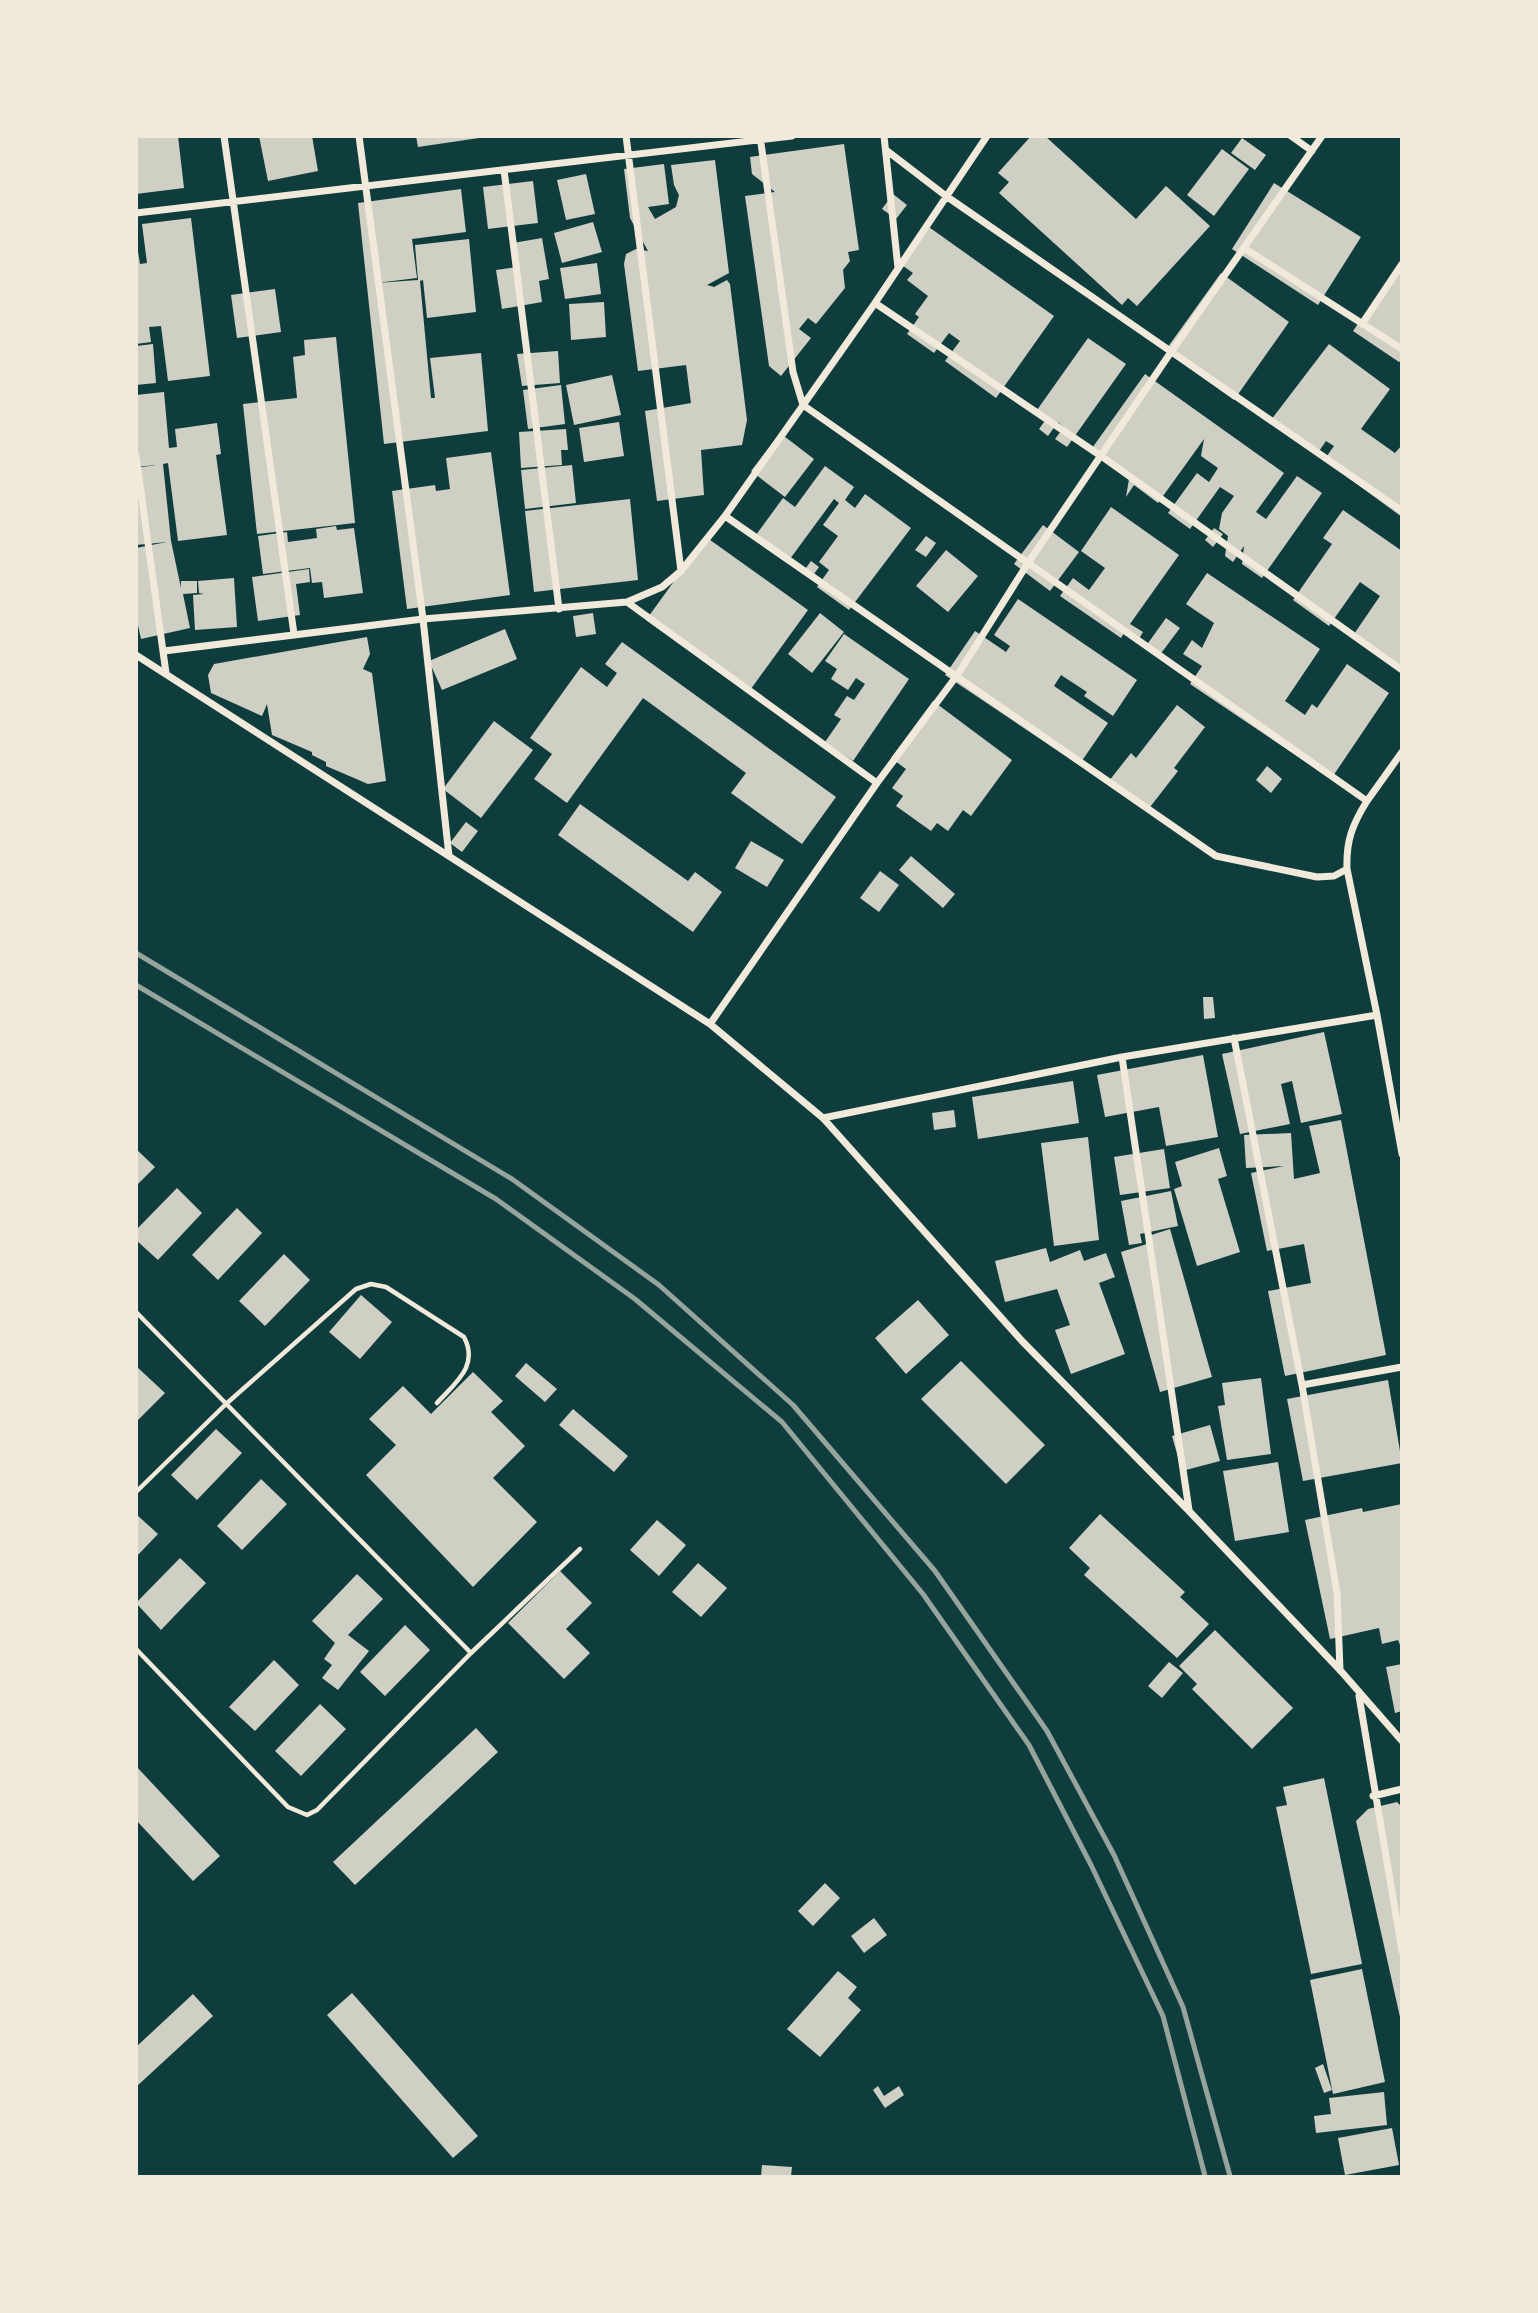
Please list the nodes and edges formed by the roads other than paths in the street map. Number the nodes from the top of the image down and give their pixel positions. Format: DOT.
graph roads {
  1 [pos="224,136"];
  2 [pos="359,136"];
  3 [pos="626,136"];
  4 [pos="792,136"];
  5 [pos="884,136"];
  6 [pos="986,136"];
  7 [pos="1291,136"];
  8 [pos="1322,136"];
  9 [pos="760,138"];
  10 [pos="886,150"];
  11 [pos="1312,151"];
  12 [pos="629,155"];
  13 [pos="504,170"];
  14 [pos="365,186"];
  15 [pos="946,196"];
  16 [pos="233,201"];
  17 [pos="136,213"];
  18 [pos="1244,248"];
  19 [pos="1402,264"];
  20 [pos="898,269"];
  21 [pos="876,303"];
  22 [pos="1362,324"];
  23 [pos="1402,349"];
  24 [pos="1171,352"];
  25 [pos="803,405"];
  26 [pos="136,456"];
  27 [pos="1101,456"];
  28 [pos="1402,511"];
  29 [pos="725,516"];
  30 [pos="1028,563"];
  31 [pos="681,571"];
  32 [pos="627,603"];
  33 [pos="559,609"];
  34 [pos="423,619"];
  35 [pos="294,634"];
  36 [pos="164,651"];
  37 [pos="136,655"];
  38 [pos="1402,670"];
  39 [pos="166,673"];
  40 [pos="958,674"];
  41 [pos="1402,752"];
  42 [pos="877,783"];
  43 [pos="1367,801"];
  44 [pos="449,856"];
  45 [pos="1348,869"];
  46 [pos="1377,1015"];
  47 [pos="710,1024"];
  48 [pos="1234,1038"];
  49 [pos="1122,1057"];
  50 [pos="823,1118"];
  51 [pos="1402,1154"];
  52 [pos="138,1316"];
  53 [pos="1402,1367"];
  54 [pos="1303,1385"];
  55 [pos="437,1403"];
  56 [pos="226,1404"];
  57 [pos="136,1492"];
  58 [pos="1189,1511"];
  59 [pos="580,1549"];
  60 [pos="136,1649"];
  61 [pos="471,1653"];
  62 [pos="1340,1671"];
  63 [pos="1359,1696"];
  64 [pos="1402,1741"];
  65 [pos="1402,1789"];
  66 [pos="1373,1796"];
  67 [pos="1402,1951"];
  1 -- 16 [label="street"];
  2 -- 14 [label="street"];
  3 -- 12 [label="street"];
  4 -- 9 [label="street"];
  5 -- 10 [label="street"];
  6 -- 15 [label="street"];
  7 -- 11 [label="street"];
  8 -- 11 [label="street"];
  9 -- 12 [label="street"];
  9 -- 25 [label="street"];
  10 -- 15 [label="street"];
  10 -- 20 [label="street"];
  11 -- 18 [label="street"];
  12 -- 13 [label="street"];
  12 -- 31 [label="street"];
  13 -- 14 [label="street"];
  13 -- 33 [label="street"];
  14 -- 16 [label="street"];
  14 -- 34 [label="street"];
  15 -- 20 [label="street"];
  15 -- 24 [label="street"];
  16 -- 17 [label="street"];
  16 -- 35 [label="street"];
  18 -- 22 [label="street"];
  18 -- 24 [label="street"];
  19 -- 22 [label="street"];
  20 -- 21 [label="street"];
  21 -- 25 [label="street"];
  21 -- 27 [label="street"];
  22 -- 23 [label="street"];
  24 -- 27 [label="street"];
  24 -- 28 [label="street"];
  25 -- 29 [label="street"];
  25 -- 30 [label="street"];
  26 -- 36 [label="street"];
  27 -- 30 [label="street"];
  27 -- 38 [label="street"];
  29 -- 31 [label="street"];
  29 -- 40 [label="street"];
  30 -- 40 [label="street"];
  30 -- 43 [label="street"];
  31 -- 32 [label="street"];
  32 -- 33 [label="street"];
  32 -- 42 [label="street"];
  33 -- 34 [label="street"];
  34 -- 35 [label="street"];
  34 -- 44 [label="street"];
  35 -- 36 [label="street"];
  36 -- 39 [label="street"];
  37 -- 39 [label="street"];
  39 -- 44 [label="street"];
  40 -- 42 [label="street"];
  40 -- 45 [label="street"];
  41 -- 43 [label="street"];
  42 -- 47 [label="street"];
  43 -- 45 [label="street"];
  44 -- 47 [label="street"];
  45 -- 46 [label="street"];
  46 -- 48 [label="street"];
  46 -- 51 [label="street"];
  47 -- 50 [label="street"];
  48 -- 49 [label="street"];
  48 -- 54 [label="street"];
  49 -- 50 [label="street"];
  49 -- 58 [label="street"];
  50 -- 58 [label="street"];
  52 -- 56 [label="lane"];
  53 -- 54 [label="street"];
  54 -- 62 [label="street"];
  55 -- 56 [label="lane"];
  56 -- 57 [label="lane"];
  56 -- 61 [label="lane"];
  58 -- 62 [label="street"];
  59 -- 61 [label="lane"];
  60 -- 61 [label="lane"];
  62 -- 63 [label="street"];
  63 -- 64 [label="street"];
  63 -- 66 [label="street"];
  65 -- 66 [label="street"];
  66 -- 67 [label="street"];
}
